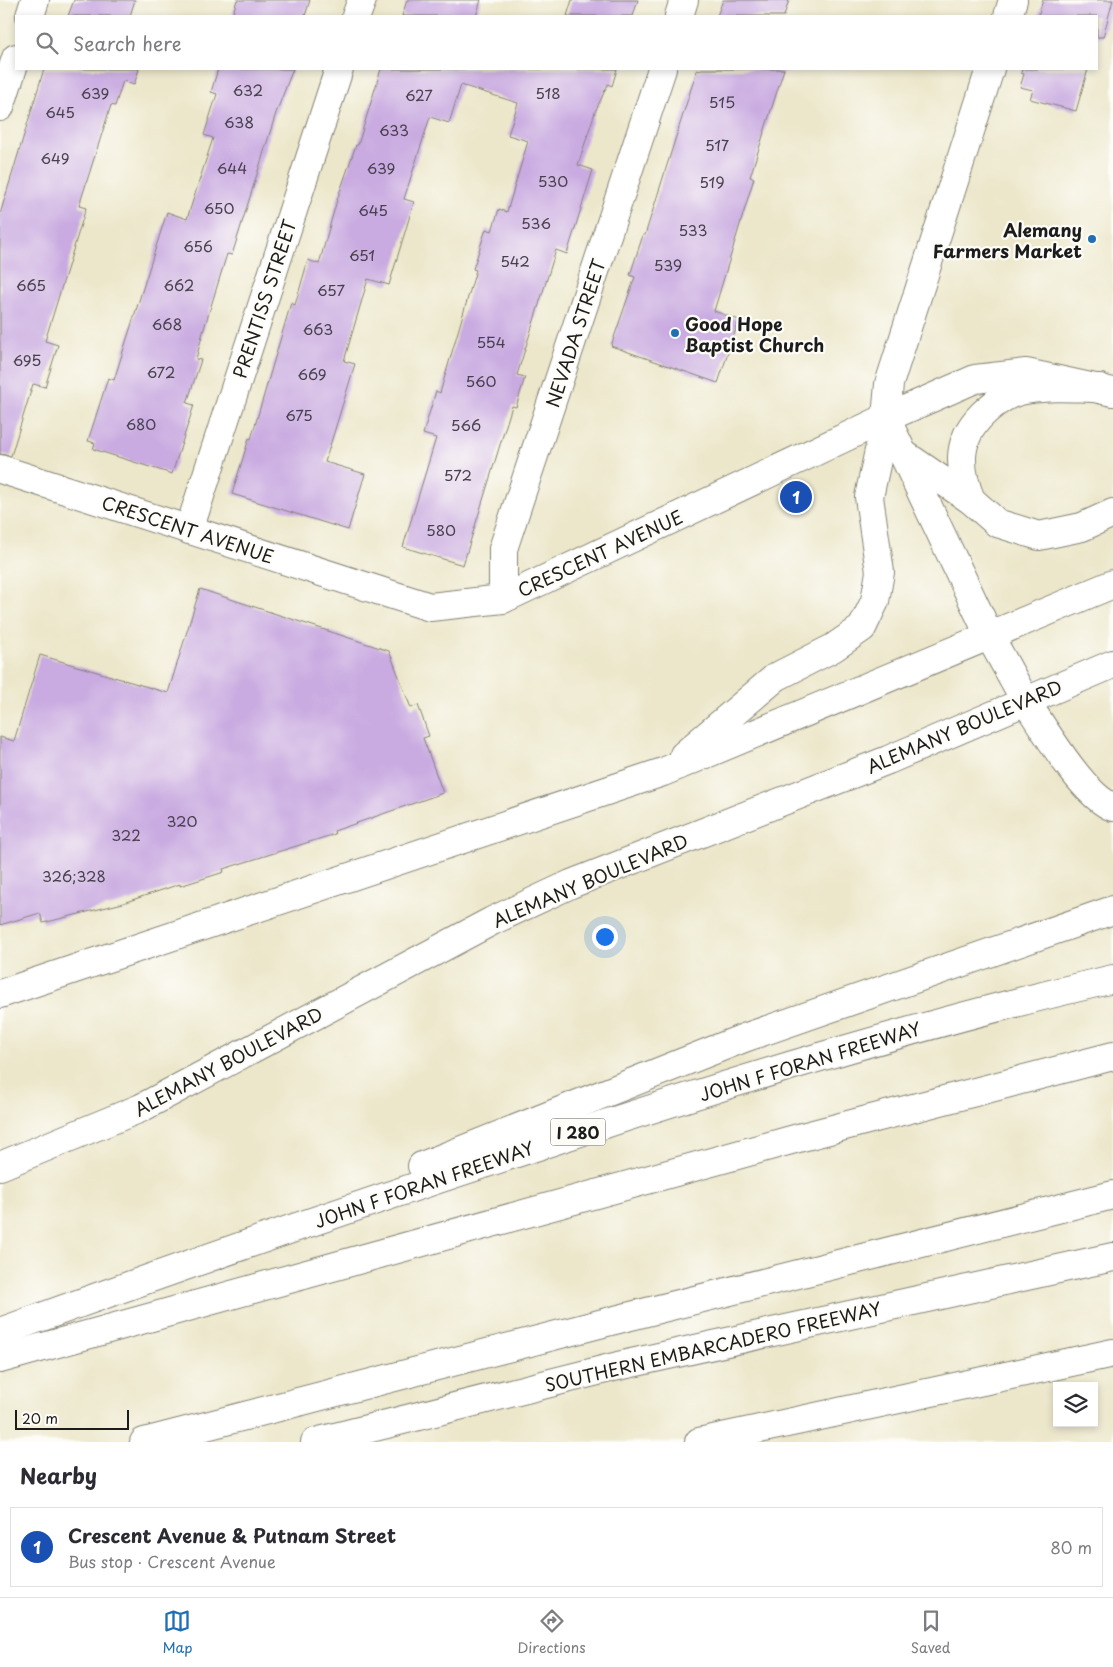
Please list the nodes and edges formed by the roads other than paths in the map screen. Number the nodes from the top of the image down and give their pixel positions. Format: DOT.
graph roads {
  1 [pos="35,0"];
  2 [pos="362,0"];
  3 [pos="684,0"];
  4 [pos="1013,0"];
  5 [pos="30,15"];
  6 [pos="356,15"];
  7 [pos="679,15"];
  8 [pos="1008,15"];
  9 [pos="15,61"];
  10 [pos="339,70"];
  11 [pos="662,70"];
  12 [pos="990,70"];
  13 [pos="0,107"];
  14 [pos="1106,390"];
  15 [pos="886,418"];
  16 [pos="902,453"];
  17 [pos="0,469"];
  18 [pos="971,500"];
  19 [pos="1113,513"];
  20 [pos="189,530"];
  21 [pos="1113,584"];
  22 [pos="503,599"];
  23 [pos="990,637"];
  24 [pos="1113,664"];
  25 [pos="1025,700"];
  26 [pos="664,772"];
  27 [pos="1113,807"];
  28 [pos="1113,910"];
  29 [pos="1113,979"];
  30 [pos="0,994"];
  31 [pos="1113,1056"];
  32 [pos="0,1166"];
  33 [pos="1113,1196"];
  34 [pos="1113,1257"];
  35 [pos="52,1313"];
  36 [pos="0,1332"];
  37 [pos="1113,1354"];
  38 [pos="0,1359"];
  39 [pos="144,1442"];
  40 [pos="315,1442"];
  41 [pos="699,1442"];
  1 -- 5 [label="main road"];
  2 -- 6 [label="main road"];
  3 -- 7 [label="main road"];
  4 -- 8 [label="main road"];
  9 -- 13 [label="main road"];
  10 -- 20 [label="main road, PRENTISS STREET"];
  11 -- 22 [label="main road, NEVADA STREET"];
  12 -- 15 [label="main road"];
  14 -- 15 [label="main road, CRESCENT AVENUE"];
  14 -- 18 [label="main road"];
  15 -- 16 [label="main road"];
  15 -- 22 [label="main road, CRESCENT AVENUE"];
  15 -- 26 [label="main road"];
  16 -- 18 [label="main road"];
  16 -- 23 [label="main road"];
  17 -- 20 [label="main road, CRESCENT AVENUE"];
  18 -- 19 [label="main road"];
  20 -- 22 [label="main road, CRESCENT AVENUE"];
  21 -- 23 [label="main road"];
  23 -- 25 [label="main road"];
  23 -- 26 [label="main road"];
  24 -- 25 [label="main road, ALEMANY BOULEVARD"];
  25 -- 27 [label="main road"];
  25 -- 32 [label="main road, ALEMANY BOULEVARD"];
  26 -- 30 [label="main road"];
  28 -- 35 [label="main road"];
  29 -- 35 [label="main road, JOHN F FORAN FREEWAY / I 280"];
  31 -- 38 [label="main road"];
  33 -- 39 [label="main road"];
  34 -- 40 [label="main road, SOUTHERN EMBARCADERO FREEWAY"];
  35 -- 36 [label="main road, JOHN F FORAN FREEWAY / I 280"];
  37 -- 41 [label="main road"];
}
